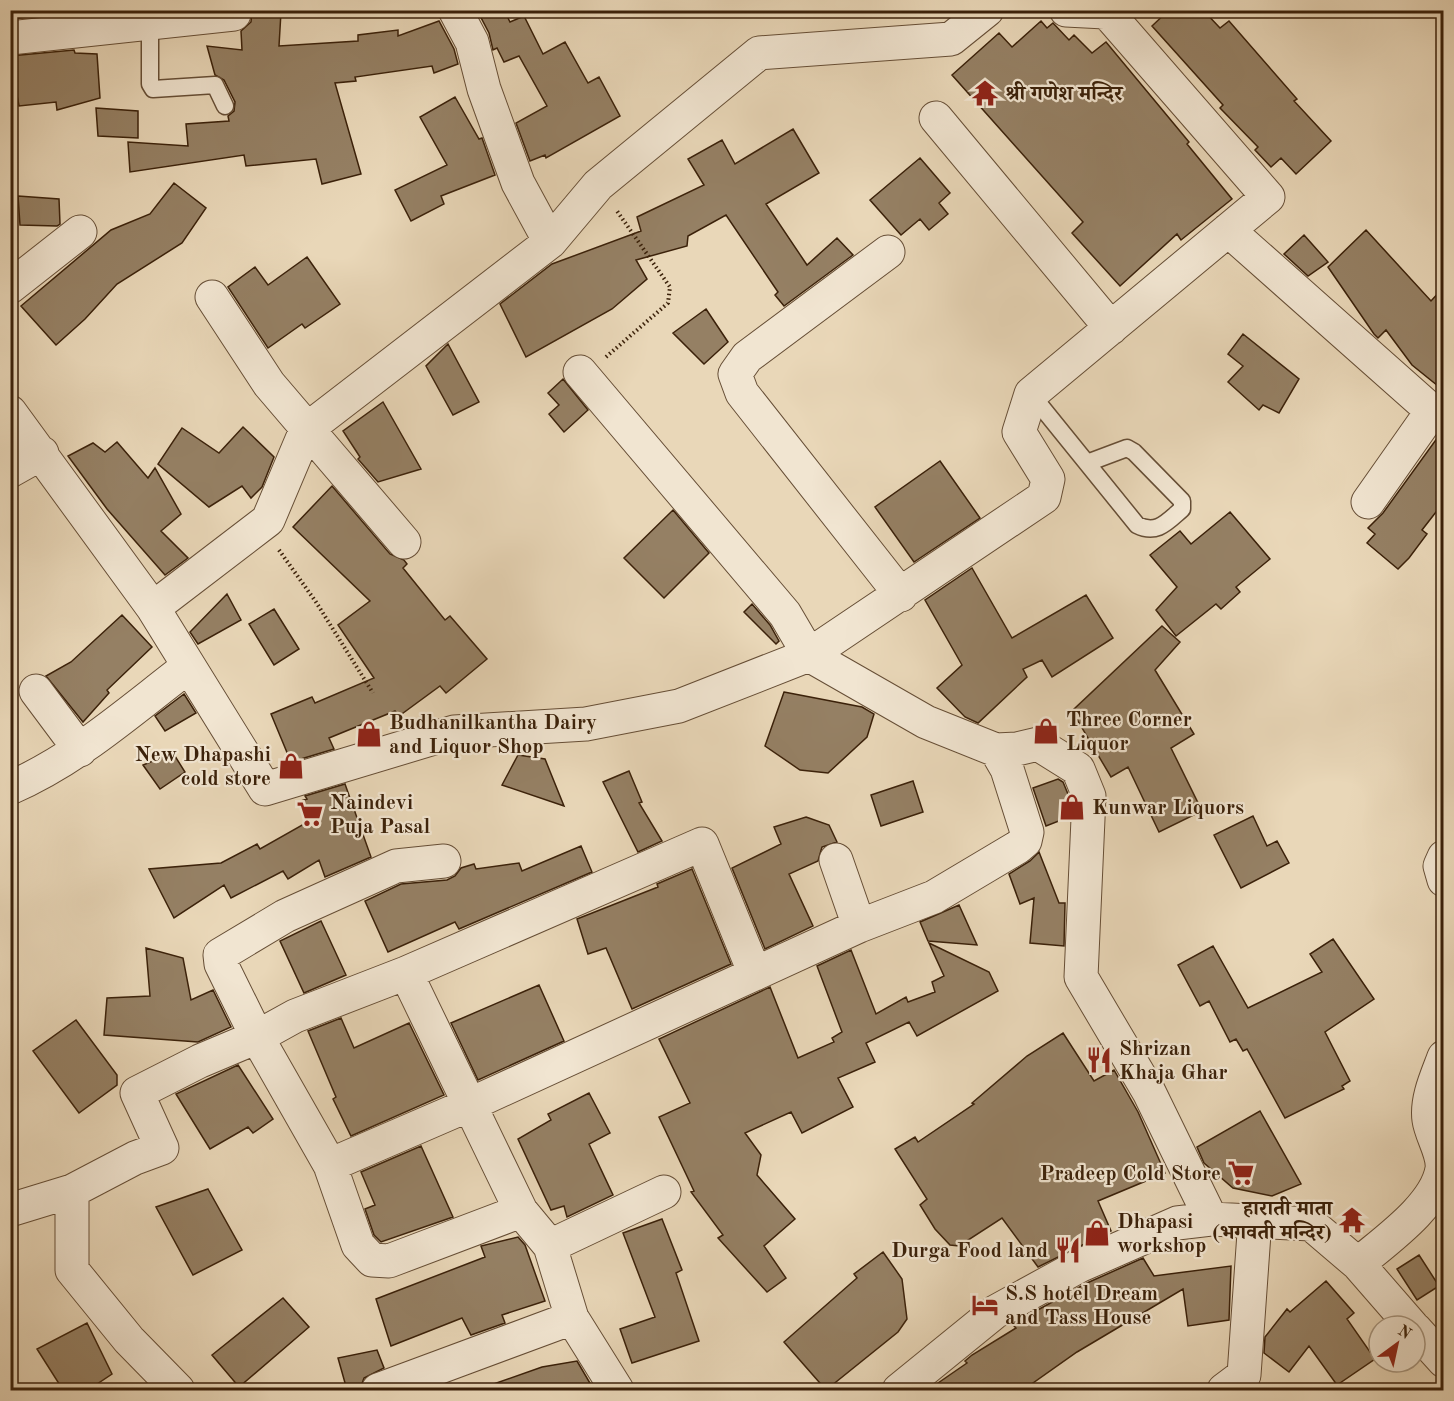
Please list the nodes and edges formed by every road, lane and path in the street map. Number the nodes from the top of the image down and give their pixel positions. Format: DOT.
graph roads {
  1 [pos="455,10"];
  2 [pos="987,10"];
  3 [pos="1066,10"];
  4 [pos="234,14"];
  5 [pos="150,23"];
  6 [pos="10,38"];
  7 [pos="225,106"];
  8 [pos="936,118"];
  9 [pos="598,185"];
  10 [pos="1228,230"];
  11 [pos="80,232"];
  12 [pos="550,242"];
  13 [pos="888,252"];
  14 [pos="10,287"];
  15 [pos="212,297"];
  16 [pos="1111,328"];
  17 [pos="582,375"];
  18 [pos="1031,394"];
  19 [pos="1438,405"];
  20 [pos="10,412"];
  21 [pos="306,430"];
  22 [pos="42,453"];
  23 [pos="1087,463"];
  24 [pos="10,471"];
  25 [pos="1368,502"];
  26 [pos="261,525"];
  27 [pos="404,542"];
  28 [pos="901,595"];
  29 [pos="153,608"];
  30 [pos="809,655"];
  31 [pos="189,666"];
  32 [pos="36,691"];
  33 [pos="373,693"];
  34 [pos="80,750"];
  35 [pos="996,750"];
  36 [pos="10,788"];
  37 [pos="1443,857"];
  38 [pos="836,860"];
  39 [pos="444,861"];
  40 [pos="1443,880"];
  41 [pos="859,926"];
  42 [pos="406,973"];
  43 [pos="755,974"];
  44 [pos="257,1037"];
  45 [pos="1443,1057"];
  46 [pos="471,1104"];
  47 [pos="330,1165"];
  48 [pos="72,1191"];
  49 [pos="664,1192"];
  50 [pos="10,1210"];
  51 [pos="520,1210"];
  52 [pos="1211,1219"];
  53 [pos="1255,1219"];
  54 [pos="550,1246"];
  55 [pos="1358,1264"];
  56 [pos="1402,1314"];
  57 [pos="572,1318"];
  58 [pos="1427,1342"];
  59 [pos="1443,1361"];
  60 [pos="177,1390"];
  61 [pos="378,1390"];
  62 [pos="617,1390"];
  63 [pos="899,1390"];
  64 [pos="1224,1390"];
  1 -- 12 [label="street"];
  2 -- 9 [label="street"];
  3 -- 10 [label="street"];
  4 -- 5 [label="street"];
  5 -- 6 [label="street"];
  5 -- 7 [label="lane"];
  8 -- 16 [label="street"];
  9 -- 12 [label="street"];
  9 -- 17 [label="path"];
  10 -- 16 [label="street"];
  10 -- 19 [label="street"];
  11 -- 14 [label="street"];
  12 -- 21 [label="street"];
  13 -- 28 [label="street"];
  15 -- 21 [label="street"];
  16 -- 18 [label="street"];
  17 -- 30 [label="street"];
  18 -- 23 [label="lane"];
  18 -- 28 [label="street"];
  19 -- 25 [label="street"];
  20 -- 22 [label="street"];
  21 -- 26 [label="street"];
  21 -- 27 [label="street"];
  22 -- 24 [label="street"];
  22 -- 29 [label="street"];
  23 -- 23 [label="lane"];
  26 -- 29 [label="street"];
  26 -- 33 [label="path"];
  28 -- 30 [label="street"];
  29 -- 31 [label="street"];
  30 -- 31 [label="street"];
  30 -- 35 [label="street"];
  31 -- 34 [label="street"];
  32 -- 34 [label="street"];
  34 -- 36 [label="street"];
  35 -- 41 [label="street"];
  35 -- 52 [label="street"];
  37 -- 40 [label="street"];
  38 -- 41 [label="street"];
  39 -- 44 [label="street"];
  41 -- 43 [label="street"];
  42 -- 43 [label="street"];
  42 -- 44 [label="street"];
  42 -- 46 [label="street"];
  43 -- 46 [label="street"];
  44 -- 47 [label="street"];
  44 -- 48 [label="street"];
  45 -- 55 [label="street"];
  46 -- 47 [label="street"];
  46 -- 51 [label="street"];
  47 -- 51 [label="street"];
  48 -- 50 [label="street"];
  48 -- 60 [label="street"];
  49 -- 54 [label="street"];
  51 -- 54 [label="street"];
  52 -- 53 [label="street"];
  52 -- 63 [label="street"];
  53 -- 55 [label="street"];
  53 -- 64 [label="street"];
  54 -- 57 [label="street"];
  55 -- 56 [label="street"];
  57 -- 61 [label="street"];
  57 -- 62 [label="street"];
  58 -- 59 [label="street"];
}
